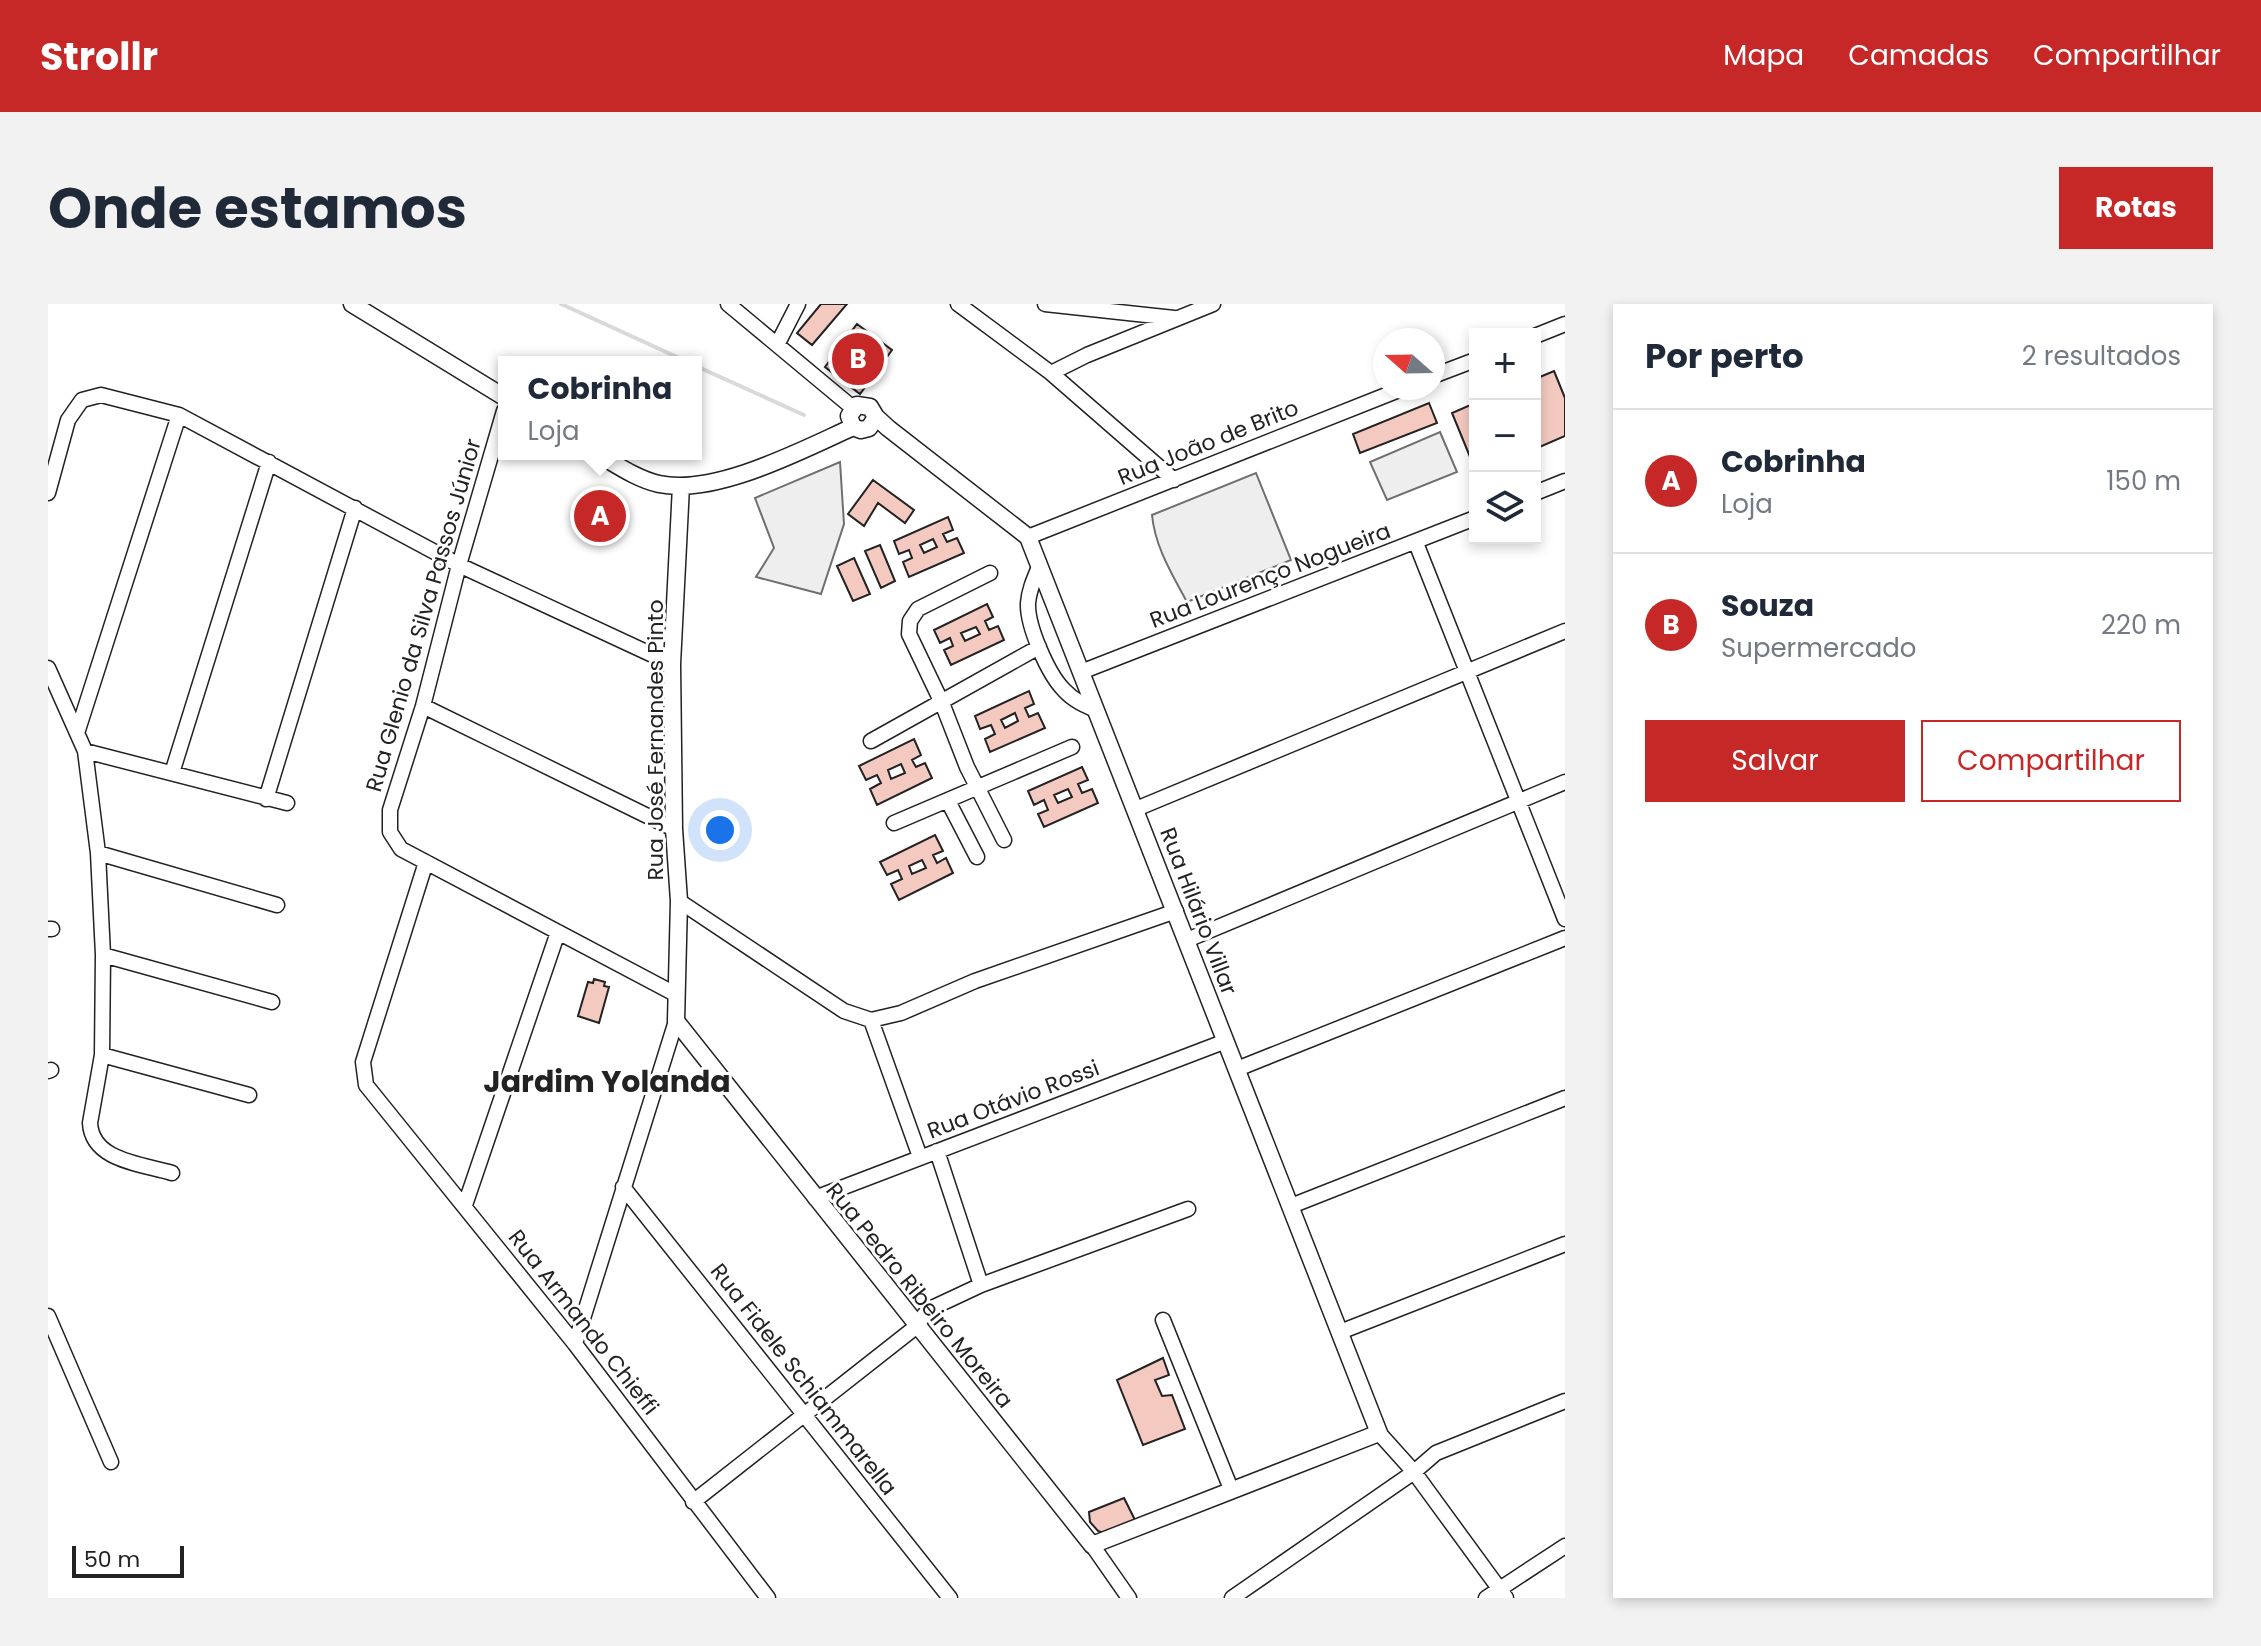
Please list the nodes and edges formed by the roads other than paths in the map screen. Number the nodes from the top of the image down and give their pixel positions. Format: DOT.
graph roads {
  1 [pos="352,304"];
  2 [pos="728,304"];
  3 [pos="798,304"];
  4 [pos="958,304"];
  5 [pos="1045,304"];
  6 [pos="1213,304"];
  7 [pos="1178,319"];
  8 [pos="1565,324"];
  9 [pos="1541,334"];
  10 [pos="778,343"];
  11 [pos="1469,362"];
  12 [pos="1445,371"];
  13 [pos="1051,373"];
  14 [pos="498,393"];
  15 [pos="1374,400"];
  16 [pos="853,408"];
  17 [pos="179,415"];
  18 [pos="876,417"];
  19 [pos="853,427"];
  20 [pos="498,432"];
  21 [pos="609,460"];
  22 [pos="269,462"];
  23 [pos="1174,480"];
  24 [pos="1565,481"];
  25 [pos="681,486"];
  26 [pos="1541,491"];
  27 [pos="48,493"];
  28 [pos="355,508"];
  29 [pos="1469,521"];
  30 [pos="1028,537"];
  31 [pos="1416,543"];
  32 [pos="459,565"];
  33 [pos="1039,567"];
  34 [pos="990,573"];
  35 [pos="1565,631"];
  36 [pos="1039,647"];
  37 [pos="672,664"];
  38 [pos="48,668"];
  39 [pos="1081,672"];
  40 [pos="1465,672"];
  41 [pos="942,703"];
  42 [pos="423,706"];
  43 [pos="1096,710"];
  44 [pos="78,730"];
  45 [pos="871,741"];
  46 [pos="1072,747"];
  47 [pos="85,751"];
  48 [pos="172,773"];
  49 [pos="1565,782"];
  50 [pos="977,789"];
  51 [pos="266,799"];
  52 [pos="948,801"];
  53 [pos="1518,801"];
  54 [pos="287,803"];
  55 [pos="1136,809"];
  56 [pos="894,823"];
  57 [pos="674,829"];
  58 [pos="1004,840"];
  59 [pos="98,853"];
  60 [pos="977,857"];
  61 [pos="426,862"];
  62 [pos="679,901"];
  63 [pos="277,905"];
  64 [pos="1176,911"];
  65 [pos="1565,919"];
  66 [pos="558,932"];
  67 [pos="1565,938"];
  68 [pos="1187,940"];
  69 [pos="103,955"];
  70 [pos="677,995"];
  71 [pos="272,1002"];
  72 [pos="871,1020"];
  73 [pos="676,1021"];
  74 [pos="1226,1041"];
  75 [pos="102,1055"];
  76 [pos="1237,1069"];
  77 [pos="249,1095"];
  78 [pos="1565,1098"];
  79 [pos="937,1151"];
  80 [pos="920,1157"];
  81 [pos="172,1173"];
  82 [pos="623,1187"];
  83 [pos="815,1198"];
  84 [pos="465,1205"];
  85 [pos="1291,1206"];
  86 [pos="1188,1209"];
  87 [pos="1565,1244"];
  88 [pos="981,1285"];
  89 [pos="48,1316"];
  90 [pos="1163,1320"];
  91 [pos="917,1326"];
  92 [pos="1340,1332"];
  93 [pos="575,1344"];
  94 [pos="1565,1401"];
  95 [pos="804,1415"];
  96 [pos="1379,1433"];
  97 [pos="111,1462"];
  98 [pos="1414,1472"];
  99 [pos="1231,1489"];
  100 [pos="693,1502"];
  101 [pos="1092,1545"];
  102 [pos="1565,1546"];
  103 [pos="1503,1593"];
  104 [pos="768,1598"];
  105 [pos="950,1598"];
  106 [pos="1129,1598"];
  107 [pos="1232,1598"];
  108 [pos="1486,1598"];
  1 -- 14 [label="street"];
  2 -- 10 [label="street"];
  3 -- 10 [label="street"];
  4 -- 13 [label="street"];
  5 -- 7 [label="street"];
  6 -- 7 [label="street"];
  7 -- 13 [label="street"];
  8 -- 9 [label="street"];
  10 -- 16 [label="street"];
  11 -- 12 [label="street"];
  13 -- 23 [label="street"];
  15 -- 23 [label="street, Rua João de Brito"];
  16 -- 18 [label="street"];
  16 -- 19 [label="street"];
  17 -- 22 [label="street"];
  17 -- 27 [label="street"];
  17 -- 44 [label="street"];
  18 -- 19 [label="street"];
  18 -- 30 [label="street"];
  19 -- 25 [label="street"];
  20 -- 32 [label="street, Rua Glenio da Silva Passos Júnior"];
  21 -- 25 [label="street"];
  22 -- 28 [label="street"];
  22 -- 48 [label="street"];
  23 -- 30 [label="street, Rua João de Brito"];
  24 -- 26 [label="street"];
  25 -- 37 [label="street, Rua José Fernandes Pinto"];
  28 -- 32 [label="street"];
  28 -- 51 [label="street"];
  29 -- 31 [label="street, Rua Lourenço Nogueira"];
  30 -- 33 [label="street, Rua Hilário Villar"];
  31 -- 39 [label="street, Rua Lourenço Nogueira"];
  31 -- 40 [label="street"];
  32 -- 37 [label="street"];
  32 -- 42 [label="street, Rua Glenio da Silva Passos Júnior"];
  33 -- 36 [label="street"];
  33 -- 39 [label="street, Rua Hilário Villar"];
  34 -- 41 [label="street"];
  35 -- 40 [label="street"];
  36 -- 41 [label="street"];
  36 -- 43 [label="street"];
  37 -- 57 [label="street, Rua José Fernandes Pinto"];
  38 -- 44 [label="street"];
  39 -- 43 [label="street, Rua Hilário Villar"];
  40 -- 53 [label="street"];
  40 -- 55 [label="street"];
  41 -- 45 [label="street"];
  41 -- 50 [label="street"];
  42 -- 57 [label="street"];
  42 -- 61 [label="street, Rua Glenio da Silva Passos Júnior"];
  43 -- 55 [label="street, Rua Hilário Villar"];
  44 -- 47 [label="street"];
  46 -- 50 [label="street"];
  47 -- 48 [label="street"];
  47 -- 59 [label="street"];
  48 -- 51 [label="street"];
  49 -- 53 [label="street"];
  50 -- 52 [label="street"];
  50 -- 58 [label="street"];
  51 -- 54 [label="street"];
  52 -- 56 [label="street"];
  52 -- 60 [label="street"];
  53 -- 65 [label="street"];
  53 -- 68 [label="street"];
  55 -- 64 [label="street, Rua Hilário Villar"];
  57 -- 62 [label="street, Rua José Fernandes Pinto"];
  59 -- 63 [label="street"];
  59 -- 69 [label="street"];
  61 -- 66 [label="street, Rua Glenio da Silva Passos Júnior"];
  61 -- 84 [label="street, Rua Armando Chieffi"];
  62 -- 70 [label="street, Rua José Fernandes Pinto"];
  62 -- 72 [label="street"];
  64 -- 68 [label="street, Rua Hilário Villar"];
  64 -- 72 [label="street"];
  66 -- 70 [label="street, Rua Glenio da Silva Passos Júnior"];
  66 -- 84 [label="street"];
  67 -- 76 [label="street"];
  68 -- 74 [label="street, Rua Hilário Villar"];
  69 -- 71 [label="street"];
  69 -- 75 [label="street"];
  70 -- 73 [label="street, Rua José Fernandes Pinto"];
  72 -- 80 [label="street"];
  73 -- 82 [label="street"];
  73 -- 83 [label="street, Rua Pedro Ribeiro Moreira"];
  74 -- 76 [label="street, Rua Hilário Villar"];
  74 -- 79 [label="street, Rua Otávio Rossi"];
  75 -- 77 [label="street"];
  75 -- 81 [label="street"];
  76 -- 85 [label="street, Rua Hilário Villar"];
  78 -- 85 [label="street"];
  79 -- 80 [label="street, Rua Otávio Rossi"];
  79 -- 88 [label="street"];
  80 -- 83 [label="street, Rua Otávio Rossi"];
  82 -- 93 [label="street"];
  82 -- 95 [label="street, Rua Fidele Schiammarella"];
  83 -- 91 [label="street, Rua Pedro Ribeiro Moreira"];
  84 -- 93 [label="street, Rua Armando Chieffi"];
  85 -- 92 [label="street, Rua Hilário Villar"];
  86 -- 88 [label="street"];
  87 -- 92 [label="street"];
  88 -- 91 [label="street"];
  89 -- 97 [label="street"];
  90 -- 99 [label="street"];
  91 -- 95 [label="street"];
  91 -- 101 [label="street, Rua Pedro Ribeiro Moreira"];
  92 -- 96 [label="street, Rua Hilário Villar"];
  93 -- 100 [label="street, Rua Armando Chieffi"];
  94 -- 98 [label="street"];
  95 -- 100 [label="street"];
  95 -- 105 [label="street, Rua Fidele Schiammarella"];
  96 -- 98 [label="street, Rua Hilário Villar"];
  96 -- 99 [label="street"];
  98 -- 103 [label="street, Rua Hilário Villar"];
  98 -- 107 [label="street"];
  99 -- 101 [label="street"];
  100 -- 104 [label="street, Rua Armando Chieffi"];
  101 -- 106 [label="street, Rua Pedro Ribeiro Moreira"];
  102 -- 103 [label="street"];
  103 -- 108 [label="street"];
}
